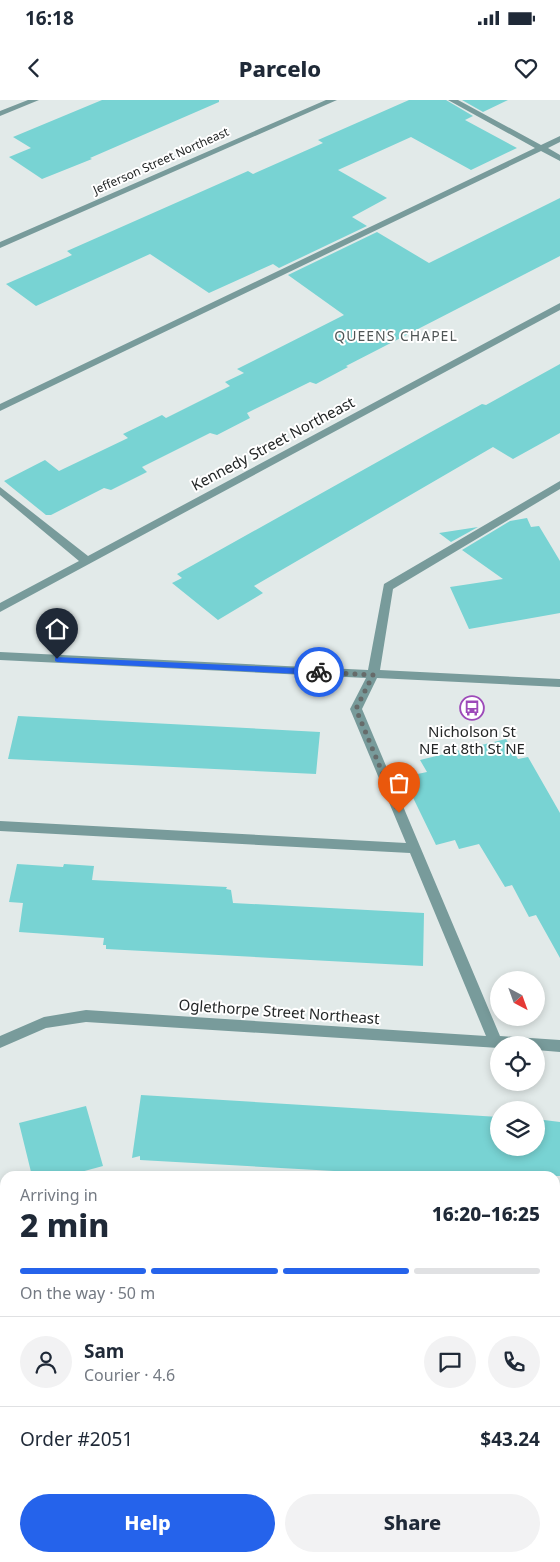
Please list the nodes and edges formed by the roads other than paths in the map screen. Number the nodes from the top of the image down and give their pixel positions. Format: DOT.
graph roads {
  1 [pos="35,100"];
  2 [pos="333,100"];
  3 [pos="452,100"];
  4 [pos="0,114"];
  5 [pos="560,139"];
  6 [pos="541,148"];
  7 [pos="560,158"];
  8 [pos="0,245"];
  9 [pos="560,306"];
  10 [pos="0,408"];
  11 [pos="560,484"];
  12 [pos="0,490"];
  13 [pos="87,561"];
  14 [pos="0,608"];
  15 [pos="0,656"];
  16 [pos="373,675"];
  17 [pos="560,683"];
  18 [pos="0,826"];
  19 [pos="414,848"];
  20 [pos="492,1036"];
  21 [pos="0,1042"];
  22 [pos="490,1042"];
  23 [pos="545,1045"];
  24 [pos="560,1046"];
  1 -- 4 [label="street"];
  2 -- 8 [label="street, Jefferson Street Northeast"];
  3 -- 6 [label="street"];
  5 -- 6 [label="street"];
  6 -- 7 [label="street"];
  6 -- 10 [label="street"];
  9 -- 13 [label="street, Kennedy Street Northeast"];
  11 -- 16 [label="street"];
  12 -- 13 [label="street"];
  13 -- 14 [label="street, Kennedy Street Northeast"];
  15 -- 16 [label="street"];
  16 -- 17 [label="street"];
  16 -- 19 [label="street"];
  18 -- 19 [label="street"];
  19 -- 20 [label="street"];
  21 -- 22 [label="street, Oglethorpe Street Northeast"];
  23 -- 24 [label="street, Oglethorpe Street Northeast"];
}
